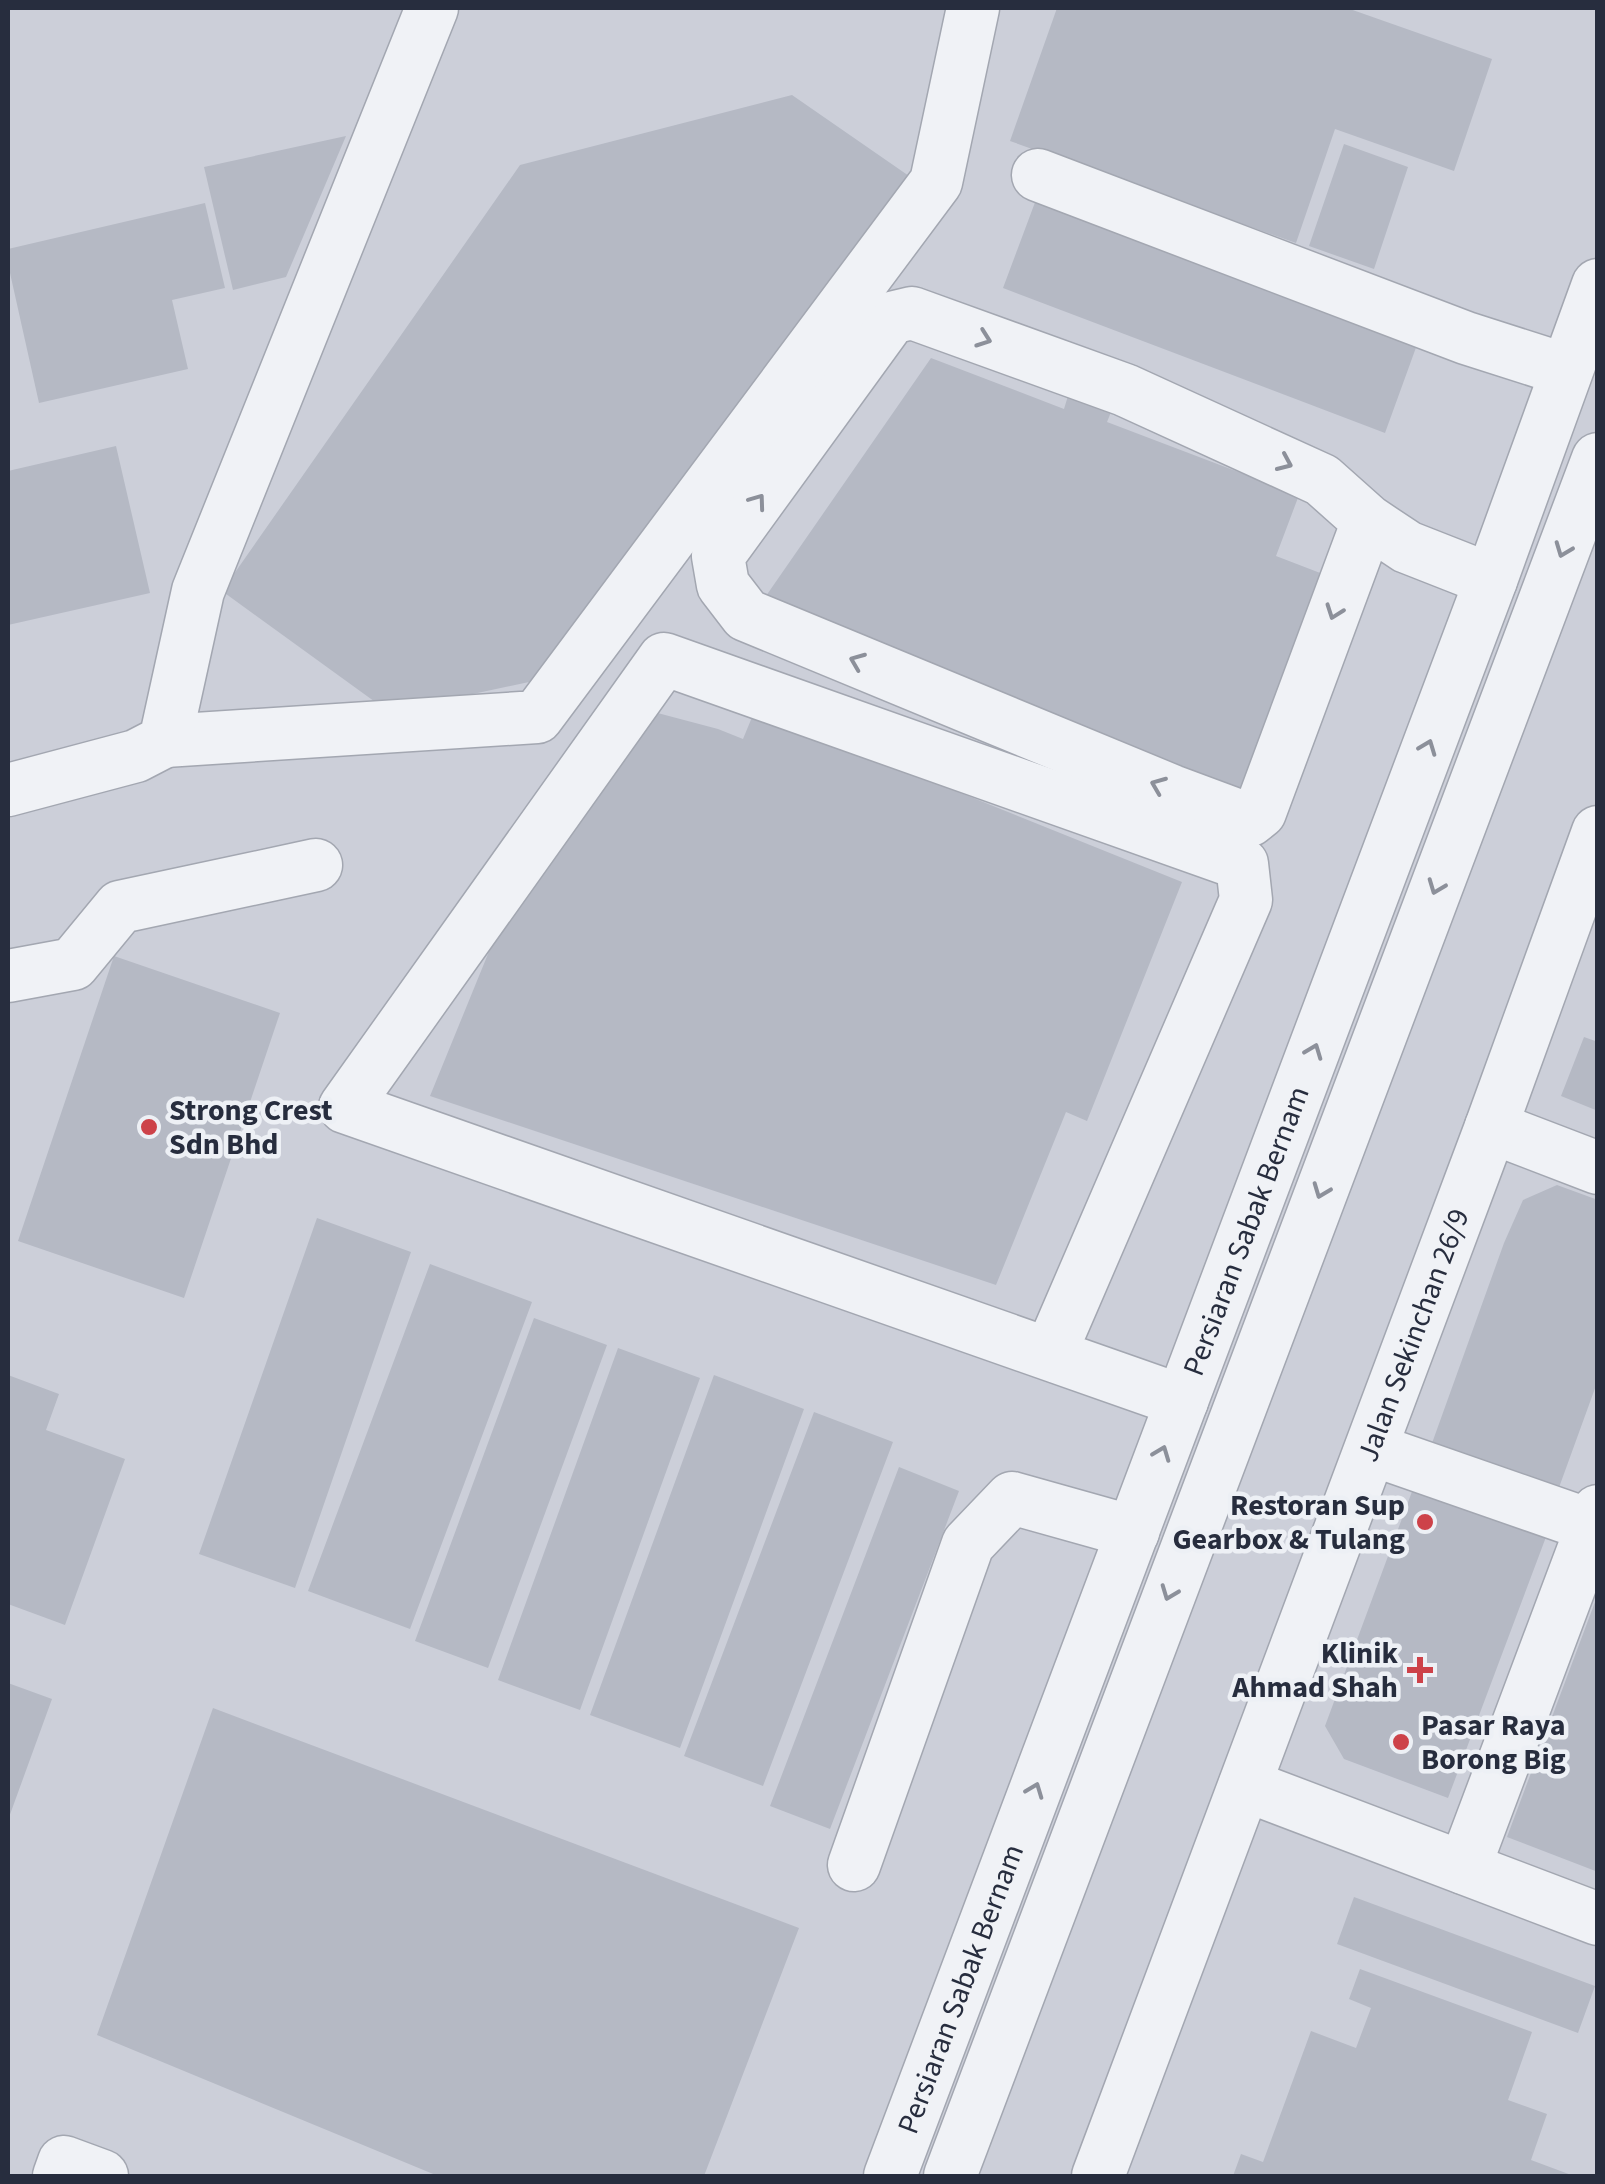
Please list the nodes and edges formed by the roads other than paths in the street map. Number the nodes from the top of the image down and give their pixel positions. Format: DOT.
graph roads {
  1 [pos="432,8"];
  2 [pos="973,8"];
  3 [pos="1038,175"];
  4 [pos="1598,285"];
  5 [pos="1566,370"];
  6 [pos="1598,459"];
  7 [pos="1368,521"];
  8 [pos="1491,580"];
  9 [pos="165,741"];
  10 [pos="8,790"];
  11 [pos="1597,836"];
  12 [pos="316,864"];
  13 [pos="8,976"];
  14 [pos="1491,1127"];
  15 [pos="1598,1168"];
  16 [pos="1050,1354"];
  17 [pos="1182,1400"];
  18 [pos="1371,1449"];
  19 [pos="1595,1518"];
  20 [pos="1132,1532"];
  21 [pos="1246,1784"];
  22 [pos="854,1865"];
  23 [pos="1464,1868"];
  24 [pos="1598,1918"];
  25 [pos="59,2176"];
  26 [pos="102,2176"];
  27 [pos="890,2176"];
  28 [pos="950,2176"];
  29 [pos="1098,2176"];
  1 -- 9 [label="street"];
  2 -- 9 [label="street"];
  3 -- 5 [label="street"];
  4 -- 5 [label="street, Persiaran Sabak Bernam"];
  5 -- 8 [label="street, Persiaran Sabak Bernam"];
  6 -- 28 [label="street, Persiaran Sabak Bernam, one-way"];
  7 -- 7 [label="street, one-way"];
  7 -- 8 [label="street"];
  17 -- 8 [label="street, Persiaran Sabak Bernam, one-way"];
  9 -- 10 [label="street"];
  11 -- 14 [label="street, Jalan Sekinchan 26/9"];
  12 -- 13 [label="street"];
  14 -- 15 [label="street"];
  14 -- 18 [label="street, Jalan Sekinchan 26/9"];
  16 -- 16 [label="street"];
  16 -- 17 [label="street"];
  20 -- 17 [label="street, Persiaran Sabak Bernam, one-way"];
  18 -- 19 [label="street"];
  18 -- 21 [label="street, Jalan Sekinchan 26/9"];
  19 -- 23 [label="street"];
  20 -- 22 [label="street"];
  27 -- 20 [label="street, Persiaran Sabak Bernam, one-way"];
  21 -- 23 [label="street"];
  21 -- 29 [label="street, Jalan Sekinchan 26/9"];
  23 -- 24 [label="street"];
  25 -- 26 [label="street"];
}
